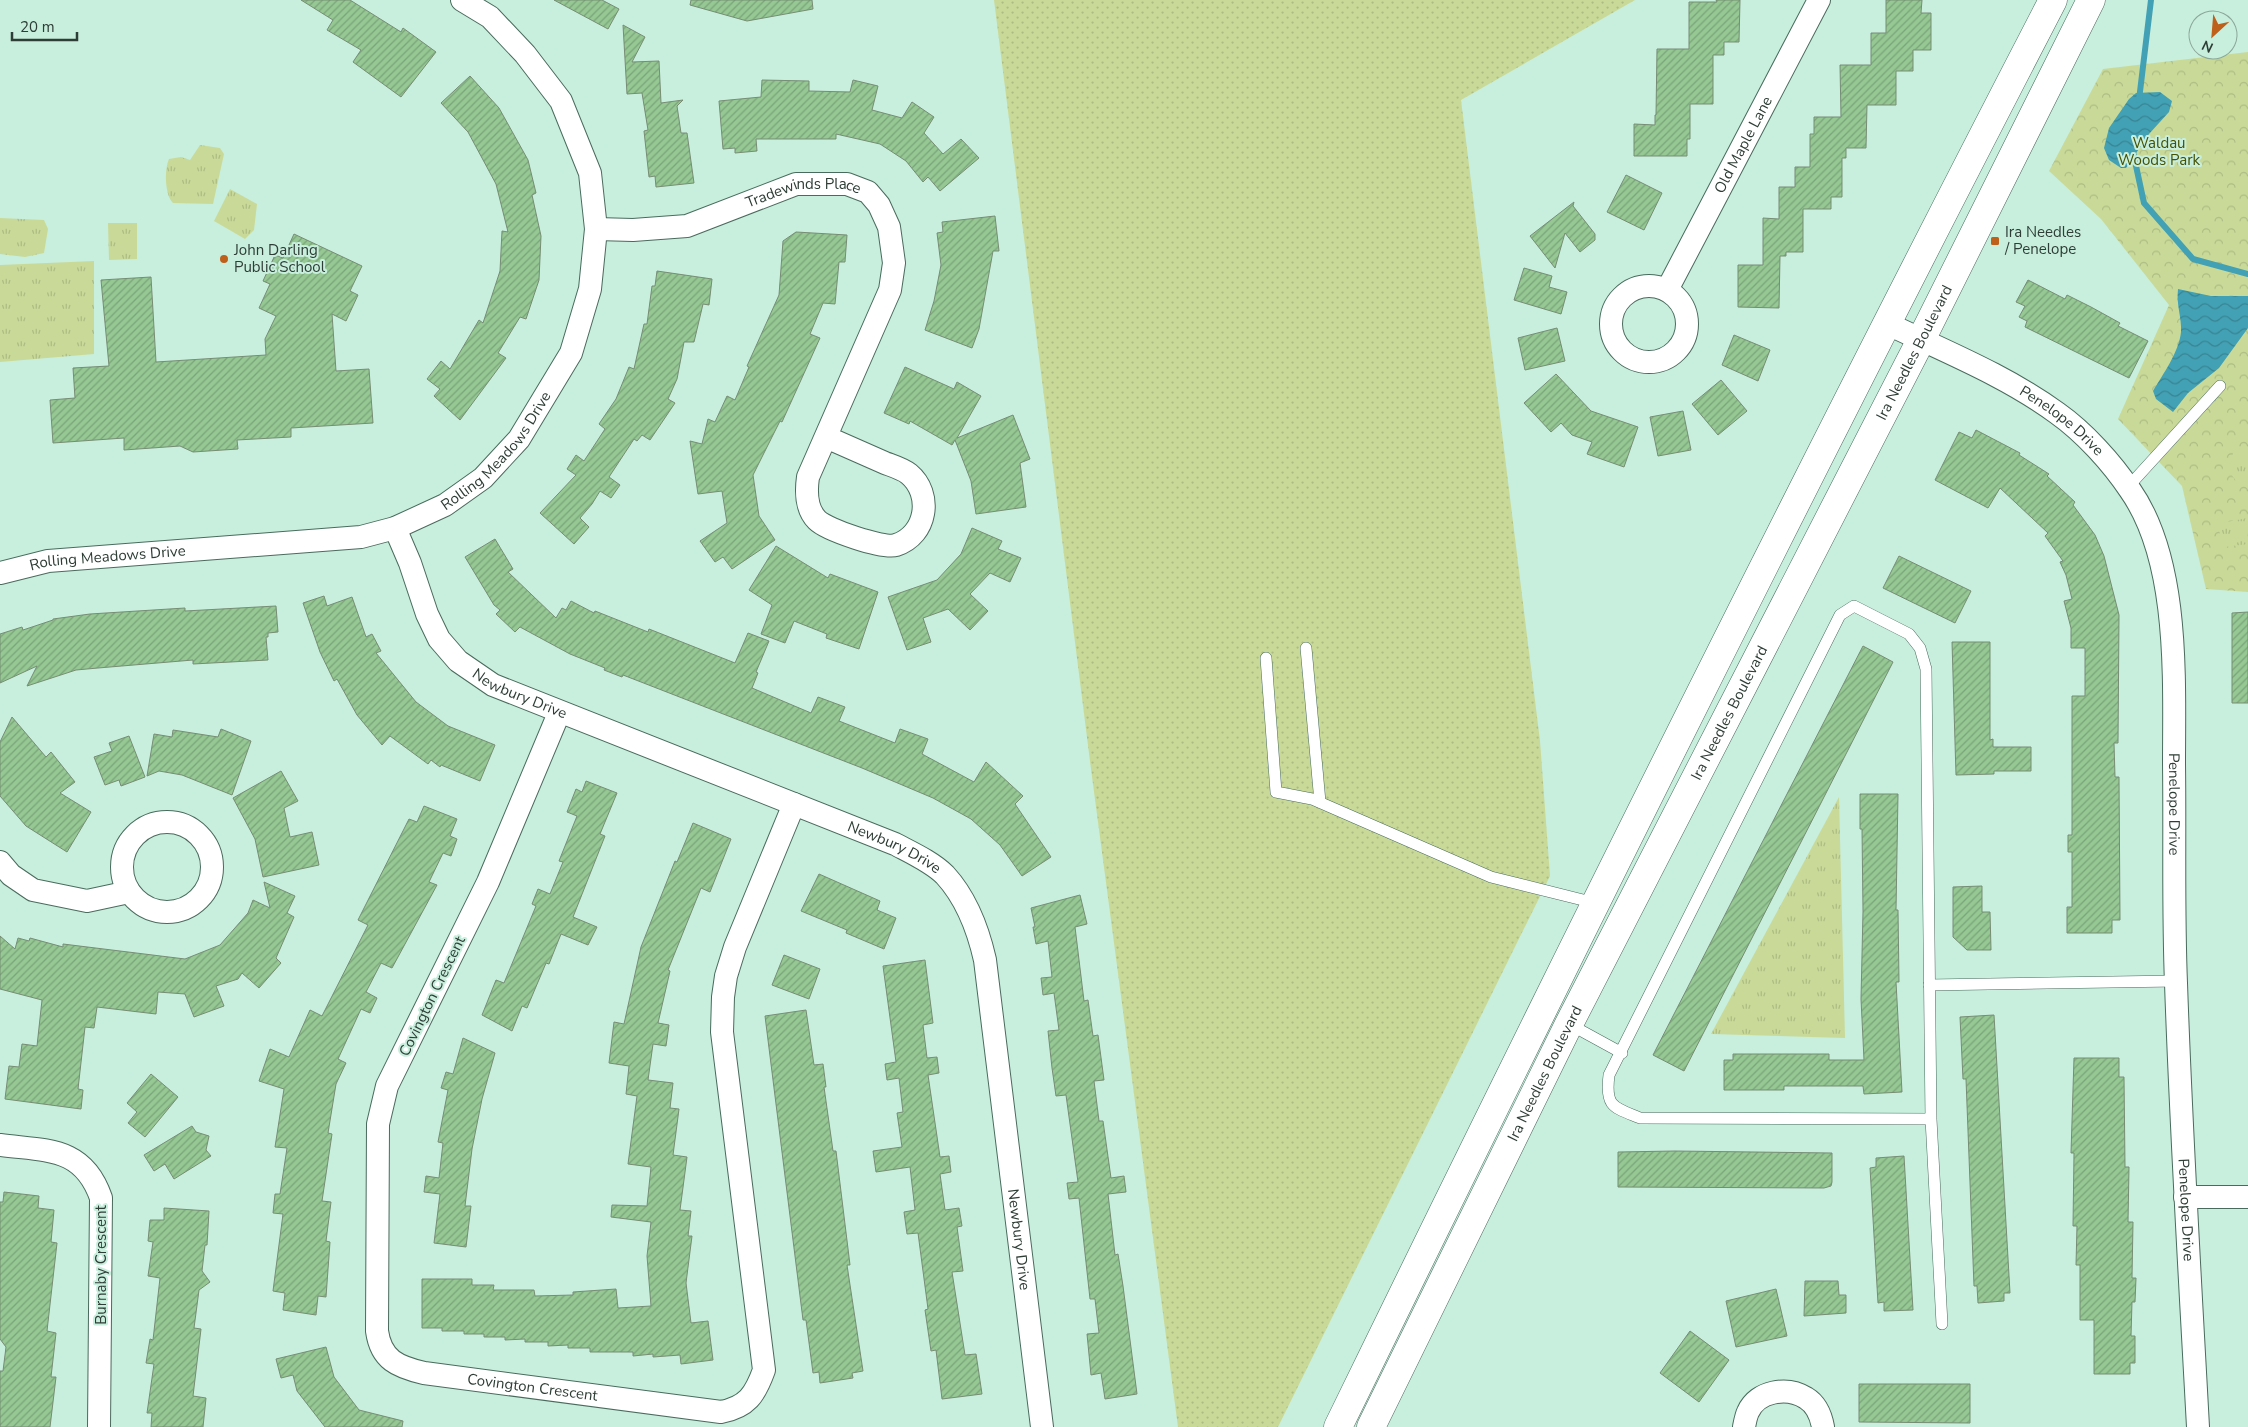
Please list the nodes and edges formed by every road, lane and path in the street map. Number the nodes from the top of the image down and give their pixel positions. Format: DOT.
graph roads {
  1 [pos="462,0"];
  2 [pos="1819,0"];
  3 [pos="2052,0"];
  4 [pos="2090,0"];
  5 [pos="494,9"];
  6 [pos="596,229"];
  7 [pos="1667,290"];
  8 [pos="1886,323"];
  9 [pos="1921,340"];
  10 [pos="2220,386"];
  11 [pos="826,437"];
  12 [pos="2128,487"];
  13 [pos="395,528"];
  14 [pos="0,573"];
  15 [pos="1306,648"];
  16 [pos="1266,658"];
  17 [pos="559,713"];
  18 [pos="1320,802"];
  19 [pos="794,804"];
  20 [pos="0,862"];
  21 [pos="129,892"];
  22 [pos="1595,903"];
  23 [pos="2176,981"];
  24 [pos="1929,985"];
  25 [pos="1568,1024"];
  26 [pos="1622,1053"];
  27 [pos="1931,1119"];
  28 [pos="0,1145"];
  29 [pos="2185,1197"];
  30 [pos="2248,1197"];
  31 [pos="1942,1324"];
  32 [pos="99,1427"];
  33 [pos="1042,1427"];
  34 [pos="1338,1427"];
  35 [pos="1371,1427"];
  36 [pos="1744,1427"];
  37 [pos="1823,1427"];
  38 [pos="2198,1427"];
  1 -- 5 [label="street, Rolling Meadows Drive"];
  2 -- 7 [label="street, Old Maple Lane"];
  3 -- 8 [label="main road, Ira Needles Boulevard"];
  4 -- 9 [label="main road, Ira Needles Boulevard"];
  5 -- 6 [label="street, Rolling Meadows Drive"];
  6 -- 11 [label="street, Tradewinds Place"];
  6 -- 13 [label="street, Rolling Meadows Drive"];
  8 -- 9 [label="street, Penelope Drive"];
  8 -- 22 [label="main road, Ira Needles Boulevard"];
  9 -- 12 [label="street, Penelope Drive"];
  9 -- 25 [label="main road, Ira Needles Boulevard"];
  10 -- 12 [label="lane"];
  11 -- 11 [label="street, Tradewinds Place"];
  12 -- 23 [label="street, Penelope Drive"];
  13 -- 14 [label="street, Rolling Meadows Drive"];
  13 -- 17 [label="street, Newbury Drive"];
  15 -- 18 [label="lane"];
  16 -- 18 [label="lane"];
  17 -- 19 [label="street, Newbury Drive"];
  17 -- 19 [label="street, Covington Crescent"];
  18 -- 22 [label="lane"];
  19 -- 33 [label="street, Newbury Drive"];
  20 -- 21 [label="street"];
  22 -- 34 [label="main road, Ira Needles Boulevard"];
  23 -- 24 [label="lane"];
  23 -- 29 [label="street, Penelope Drive"];
  24 -- 26 [label="lane"];
  24 -- 27 [label="lane"];
  25 -- 26 [label="lane"];
  25 -- 35 [label="main road, Ira Needles Boulevard"];
  26 -- 27 [label="lane"];
  27 -- 31 [label="lane"];
  28 -- 32 [label="street, Burnaby Crescent"];
  29 -- 30 [label="street"];
  29 -- 38 [label="street, Penelope Drive"];
  36 -- 37 [label="street"];
}
